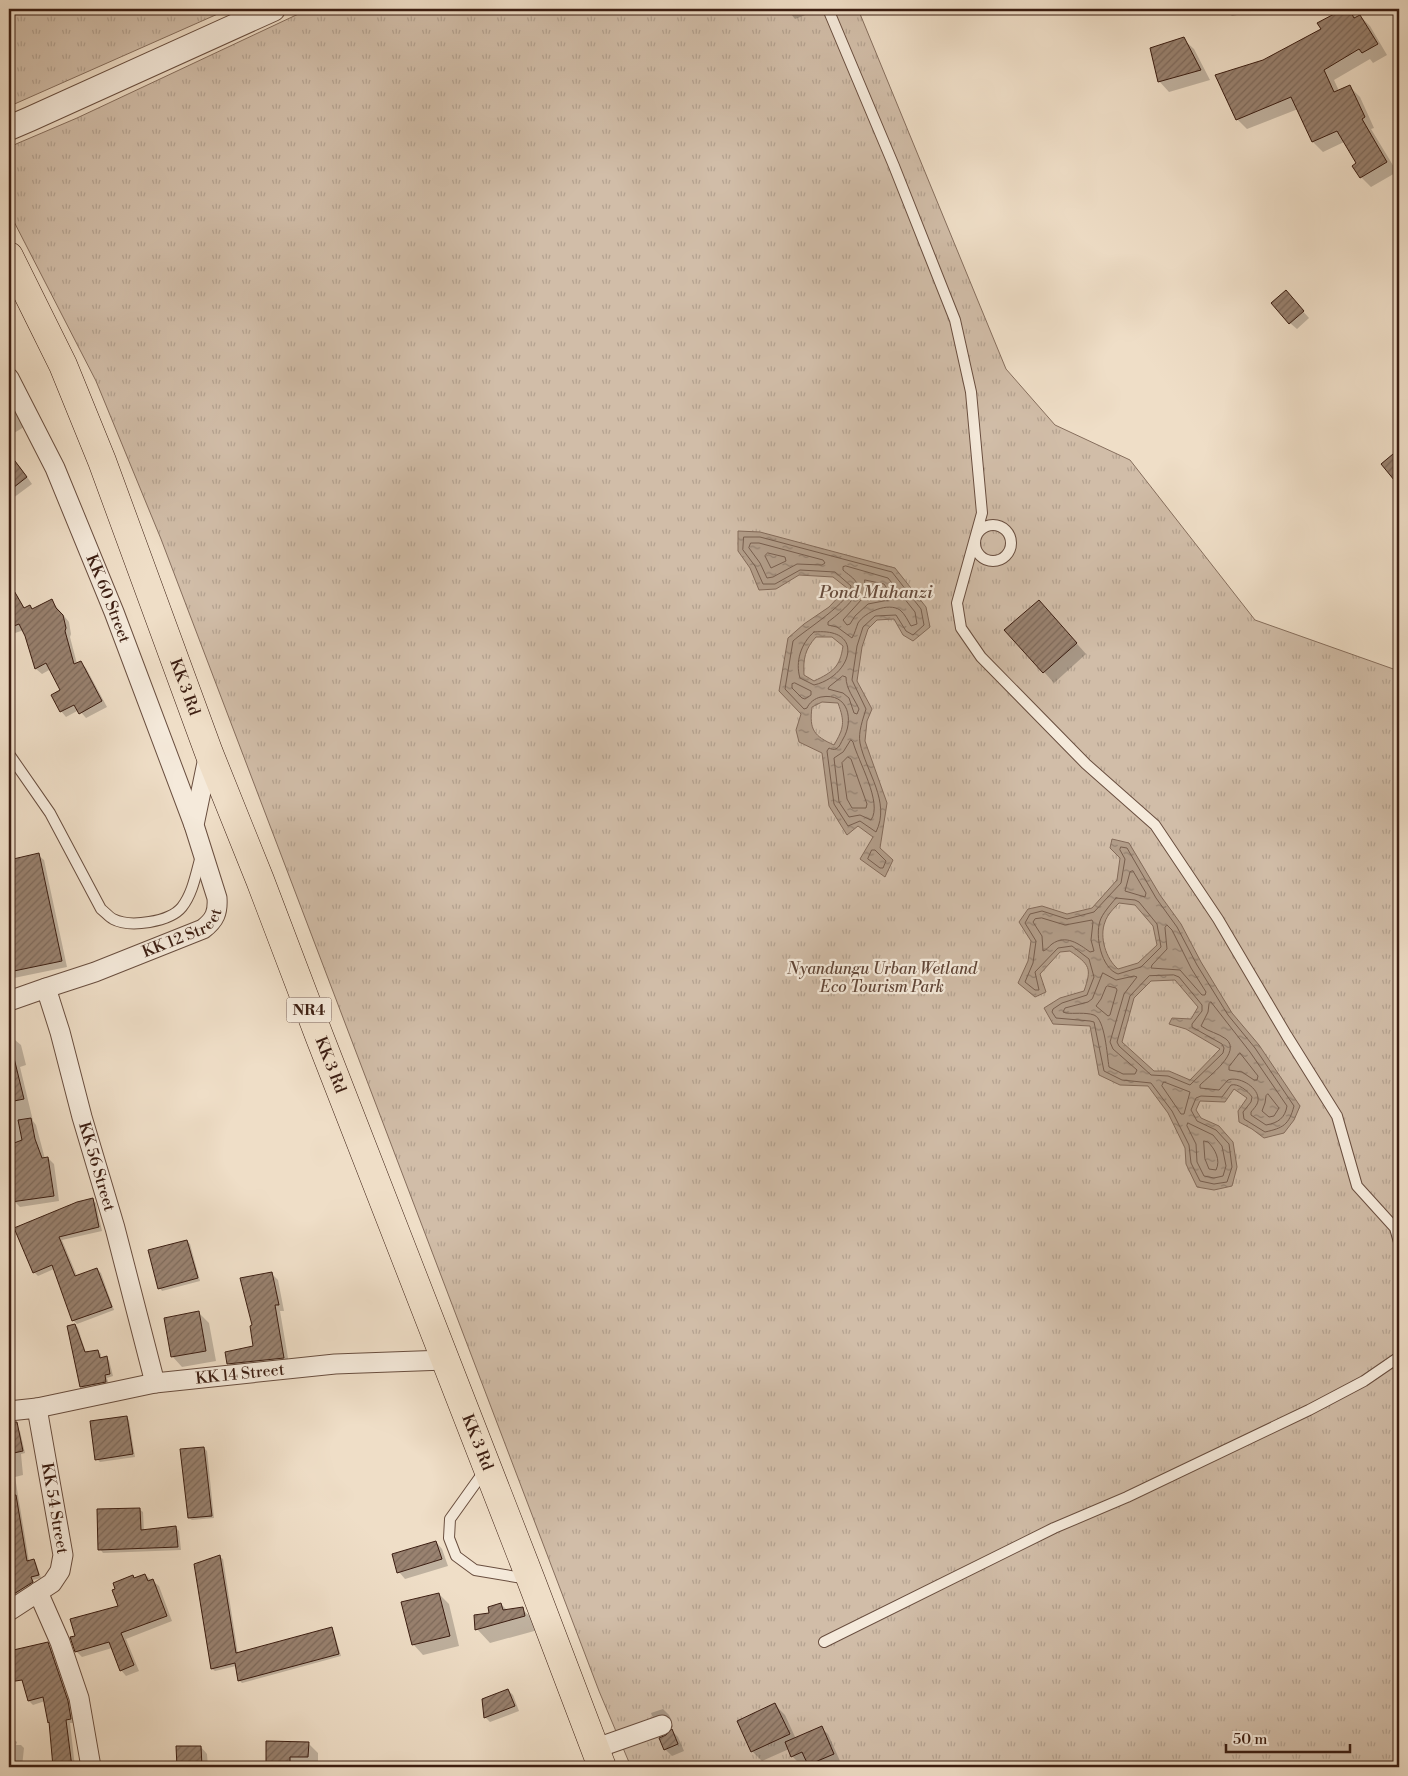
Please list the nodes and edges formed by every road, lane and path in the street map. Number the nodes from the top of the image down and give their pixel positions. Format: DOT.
graph roads {
  1 [pos="273,9"];
  2 [pos="828,9"];
  3 [pos="9,128"];
  4 [pos="9,256"];
  5 [pos="9,378"];
  6 [pos="209,753"];
  7 [pos="9,754"];
  8 [pos="194,825"];
  9 [pos="202,853"];
  10 [pos="46,988"];
  11 [pos="9,1001"];
  12 [pos="1399,1242"];
  13 [pos="1399,1357"];
  14 [pos="445,1360"];
  15 [pos="155,1383"];
  16 [pos="37,1408"];
  17 [pos="9,1412"];
  18 [pos="487,1467"];
  19 [pos="531,1580"];
  20 [pos="38,1592"];
  21 [pos="9,1611"];
  22 [pos="824,1642"];
  23 [pos="662,1725"];
  24 [pos="598,1758"];
  25 [pos="91,1767"];
  1 -- 3 [label="street"];
  2 -- 12 [label="lane"];
  4 -- 6 [label="highway, KK 3 Rd / NR4"];
  5 -- 8 [label="street, KK 60 Street"];
  6 -- 8 [label="street, KK 12 Street"];
  6 -- 14 [label="highway, KK 3 Rd / NR4"];
  7 -- 9 [label="lane"];
  8 -- 9 [label="street, KK 12 Street"];
  9 -- 10 [label="street, KK 12 Street"];
  10 -- 11 [label="street"];
  10 -- 15 [label="street, KK 56 Street"];
  13 -- 22 [label="lane"];
  14 -- 15 [label="street, KK 14 Street"];
  14 -- 18 [label="highway, KK 3 Rd / NR4"];
  15 -- 16 [label="street, KK 14 Street"];
  16 -- 17 [label="street"];
  16 -- 20 [label="street, KK 54 Street"];
  18 -- 19 [label="highway, KK 3 Rd / NR4"];
  18 -- 19 [label="lane"];
  19 -- 24 [label="highway, KK 3 Rd / NR4"];
  20 -- 21 [label="street, KK 54 Street"];
  20 -- 25 [label="street"];
  23 -- 24 [label="street"];
}
